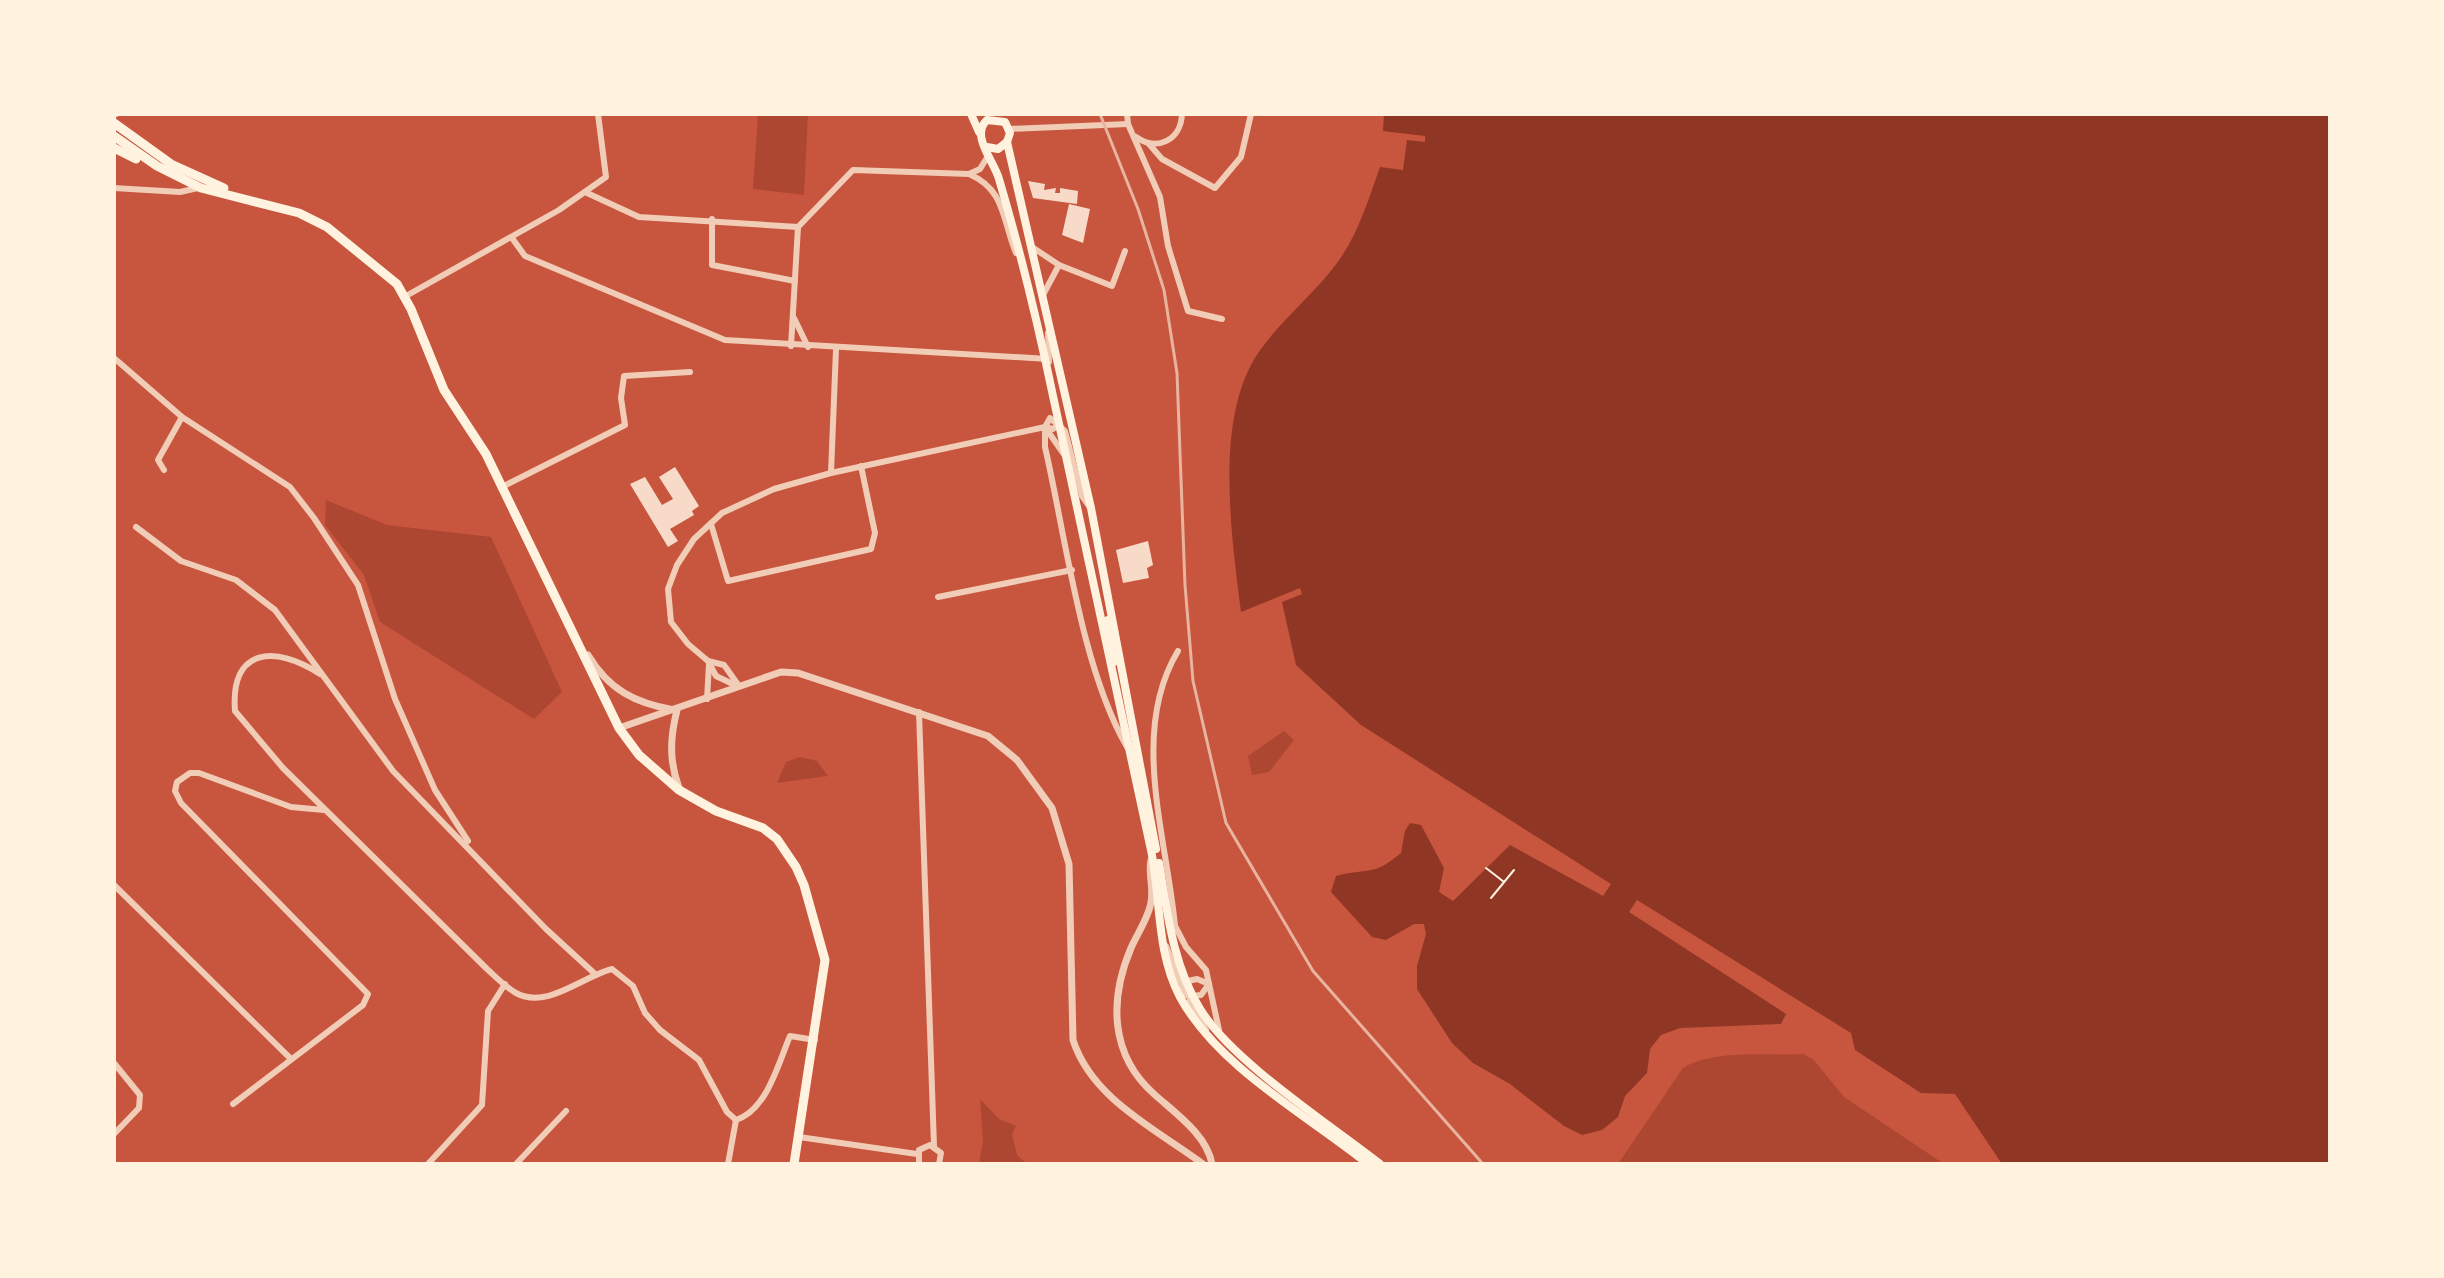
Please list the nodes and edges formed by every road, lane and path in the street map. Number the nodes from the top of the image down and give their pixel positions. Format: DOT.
graph roads {
  1 [pos="598,114"];
  2 [pos="971,114"];
  3 [pos="1182,114"];
  4 [pos="1251,114"];
  5 [pos="115,115"];
  6 [pos="995,116"];
  7 [pos="1127,117"];
  8 [pos="119,129"];
  9 [pos="1009,129"];
  10 [pos="979,134"];
  11 [pos="1136,137"];
  12 [pos="1007,142"];
  13 [pos="1149,144"];
  14 [pos="114,148"];
  15 [pos="988,150"];
  16 [pos="969,174"];
  17 [pos="114,188"];
  18 [pos="201,188"];
  19 [pos="587,193"];
  20 [pos="260,201"];
  21 [pos="712,219"];
  22 [pos="798,227"];
  23 [pos="512,238"];
  24 [pos="1032,247"];
  25 [pos="1125,251"];
  26 [pos="1020,261"];
  27 [pos="1059,265"];
  28 [pos="795,281"];
  29 [pos="1043,295"];
  30 [pos="406,296"];
  31 [pos="1048,317"];
  32 [pos="794,318"];
  33 [pos="1222,319"];
  34 [pos="791,346"];
  35 [pos="808,347"];
  36 [pos="836,349"];
  37 [pos="114,358"];
  38 [pos="1046,359"];
  39 [pos="690,372"];
  40 [pos="1053,393"];
  41 [pos="182,417"];
  42 [pos="1050,418"];
  43 [pos="1062,424"];
  44 [pos="1045,427"];
  45 [pos="1067,460"];
  46 [pos="861,466"];
  47 [pos="164,470"];
  48 [pos="831,473"];
  49 [pos="502,487"];
  50 [pos="1091,508"];
  51 [pos="711,524"];
  52 [pos="136,527"];
  53 [pos="1072,570"];
  54 [pos="1106,580"];
  55 [pos="938,597"];
  56 [pos="563,615"];
  57 [pos="1178,651"];
  58 [pos="708,661"];
  59 [pos="320,674"];
  60 [pos="1096,675"];
  61 [pos="1112,676"];
  62 [pos="739,686"];
  63 [pos="707,699"];
  64 [pos="677,710"];
  65 [pos="919,712"];
  66 [pos="619,728"];
  67 [pos="1128,749"];
  68 [pos="679,790"];
  69 [pos="324,810"];
  70 [pos="1152,853"];
  71 [pos="477,854"];
  72 [pos="1486,868"];
  73 [pos="1514,870"];
  74 [pos="1504,882"];
  75 [pos="114,885"];
  76 [pos="1491,898"];
  77 [pos="1162,939"];
  78 [pos="594,973"];
  79 [pos="1188,981"];
  80 [pos="505,984"];
  81 [pos="1209,984"];
  82 [pos="1192,996"];
  83 [pos="1219,1034"];
  84 [pos="1207,1035"];
  85 [pos="815,1040"];
  86 [pos="291,1059"];
  87 [pos="114,1063"];
  88 [pos="233,1104"];
  89 [pos="566,1111"];
  90 [pos="736,1120"];
  91 [pos="114,1134"];
  92 [pos="799,1137"];
  93 [pos="934,1146"];
  94 [pos="917,1154"];
  95 [pos="428,1164"];
  96 [pos="516,1164"];
  97 [pos="728,1164"];
  98 [pos="794,1164"];
  99 [pos="919,1164"];
  100 [pos="939,1164"];
  101 [pos="1203,1164"];
  102 [pos="1212,1164"];
  103 [pos="1368,1164"];
  104 [pos="1380,1164"];
  1 -- 19 [label="street"];
  2 -- 10 [label="main road"];
  3 -- 13 [label="street"];
  4 -- 13 [label="street"];
  5 -- 8 [label="highway"];
  6 -- 9 [label="main road"];
  6 -- 10 [label="main road"];
  7 -- 9 [label="street"];
  7 -- 11 [label="street"];
  8 -- 18 [label="highway"];
  8 -- 20 [label="highway"];
  9 -- 12 [label="main road"];
  10 -- 15 [label="main road"];
  11 -- 13 [label="street"];
  11 -- 33 [label="street"];
  12 -- 15 [label="main road"];
  12 -- 24 [label="main road"];
  14 -- 18 [label="highway"];
  15 -- 16 [label="street"];
  15 -- 26 [label="main road"];
  16 -- 22 [label="street"];
  16 -- 26 [label="street"];
  17 -- 18 [label="street"];
  18 -- 20 [label="highway"];
  19 -- 21 [label="street"];
  19 -- 23 [label="street"];
  20 -- 30 [label="highway"];
  21 -- 22 [label="street"];
  21 -- 28 [label="street"];
  22 -- 28 [label="street"];
  23 -- 30 [label="street"];
  23 -- 34 [label="street"];
  24 -- 27 [label="street"];
  24 -- 29 [label="main road"];
  25 -- 27 [label="street"];
  26 -- 38 [label="main road"];
  27 -- 29 [label="street"];
  28 -- 32 [label="street"];
  29 -- 31 [label="main road"];
  30 -- 49 [label="highway"];
  31 -- 38 [label="street"];
  31 -- 50 [label="main road"];
  32 -- 34 [label="street"];
  32 -- 35 [label="street"];
  34 -- 35 [label="street"];
  35 -- 36 [label="street"];
  36 -- 38 [label="street"];
  36 -- 48 [label="street"];
  37 -- 41 [label="street"];
  38 -- 40 [label="main road"];
  38 -- 43 [label="street"];
  39 -- 49 [label="street"];
  40 -- 42 [label="street"];
  40 -- 43 [label="main road"];
  41 -- 47 [label="street"];
  41 -- 71 [label="street"];
  42 -- 43 [label="street"];
  42 -- 44 [label="street"];
  43 -- 44 [label="street"];
  43 -- 45 [label="main road"];
  43 -- 50 [label="street"];
  44 -- 45 [label="street"];
  44 -- 46 [label="street"];
  44 -- 53 [label="street"];
  45 -- 61 [label="main road"];
  46 -- 48 [label="street"];
  46 -- 51 [label="street"];
  48 -- 51 [label="street"];
  49 -- 56 [label="highway"];
  50 -- 54 [label="main road"];
  51 -- 58 [label="street"];
  52 -- 59 [label="street"];
  53 -- 55 [label="street"];
  53 -- 60 [label="street"];
  54 -- 61 [label="main road"];
  54 -- 79 [label="main road"];
  56 -- 64 [label="street"];
  56 -- 66 [label="highway"];
  57 -- 81 [label="street"];
  58 -- 62 [label="street"];
  58 -- 62 [label="street"];
  58 -- 63 [label="street"];
  59 -- 69 [label="street"];
  59 -- 71 [label="street"];
  60 -- 61 [label="street"];
  60 -- 67 [label="street"];
  61 -- 67 [label="main road"];
  62 -- 63 [label="street"];
  62 -- 65 [label="street"];
  63 -- 64 [label="street"];
  64 -- 66 [label="street"];
  64 -- 68 [label="street"];
  65 -- 93 [label="street"];
  65 -- 101 [label="street"];
  66 -- 68 [label="highway"];
  67 -- 70 [label="main road"];
  68 -- 85 [label="highway"];
  69 -- 80 [label="street"];
  69 -- 86 [label="street"];
  70 -- 77 [label="main road"];
  70 -- 102 [label="street"];
  71 -- 78 [label="street"];
  72 -- 74 [label="path"];
  73 -- 74 [label="path"];
  74 -- 76 [label="path"];
  75 -- 86 [label="street"];
  77 -- 82 [label="street"];
  77 -- 84 [label="main road"];
  78 -- 80 [label="street"];
  78 -- 90 [label="street"];
  79 -- 81 [label="street"];
  79 -- 82 [label="main road"];
  80 -- 95 [label="street"];
  81 -- 82 [label="street"];
  81 -- 83 [label="street"];
  82 -- 83 [label="main road"];
  82 -- 84 [label="street"];
  83 -- 104 [label="main road"];
  84 -- 103 [label="main road"];
  85 -- 90 [label="street"];
  85 -- 92 [label="highway"];
  86 -- 88 [label="street"];
  87 -- 91 [label="street"];
  89 -- 96 [label="street"];
  90 -- 97 [label="street"];
  92 -- 94 [label="street"];
  92 -- 98 [label="highway"];
  93 -- 94 [label="street"];
  93 -- 100 [label="street"];
  94 -- 99 [label="street"];
}
